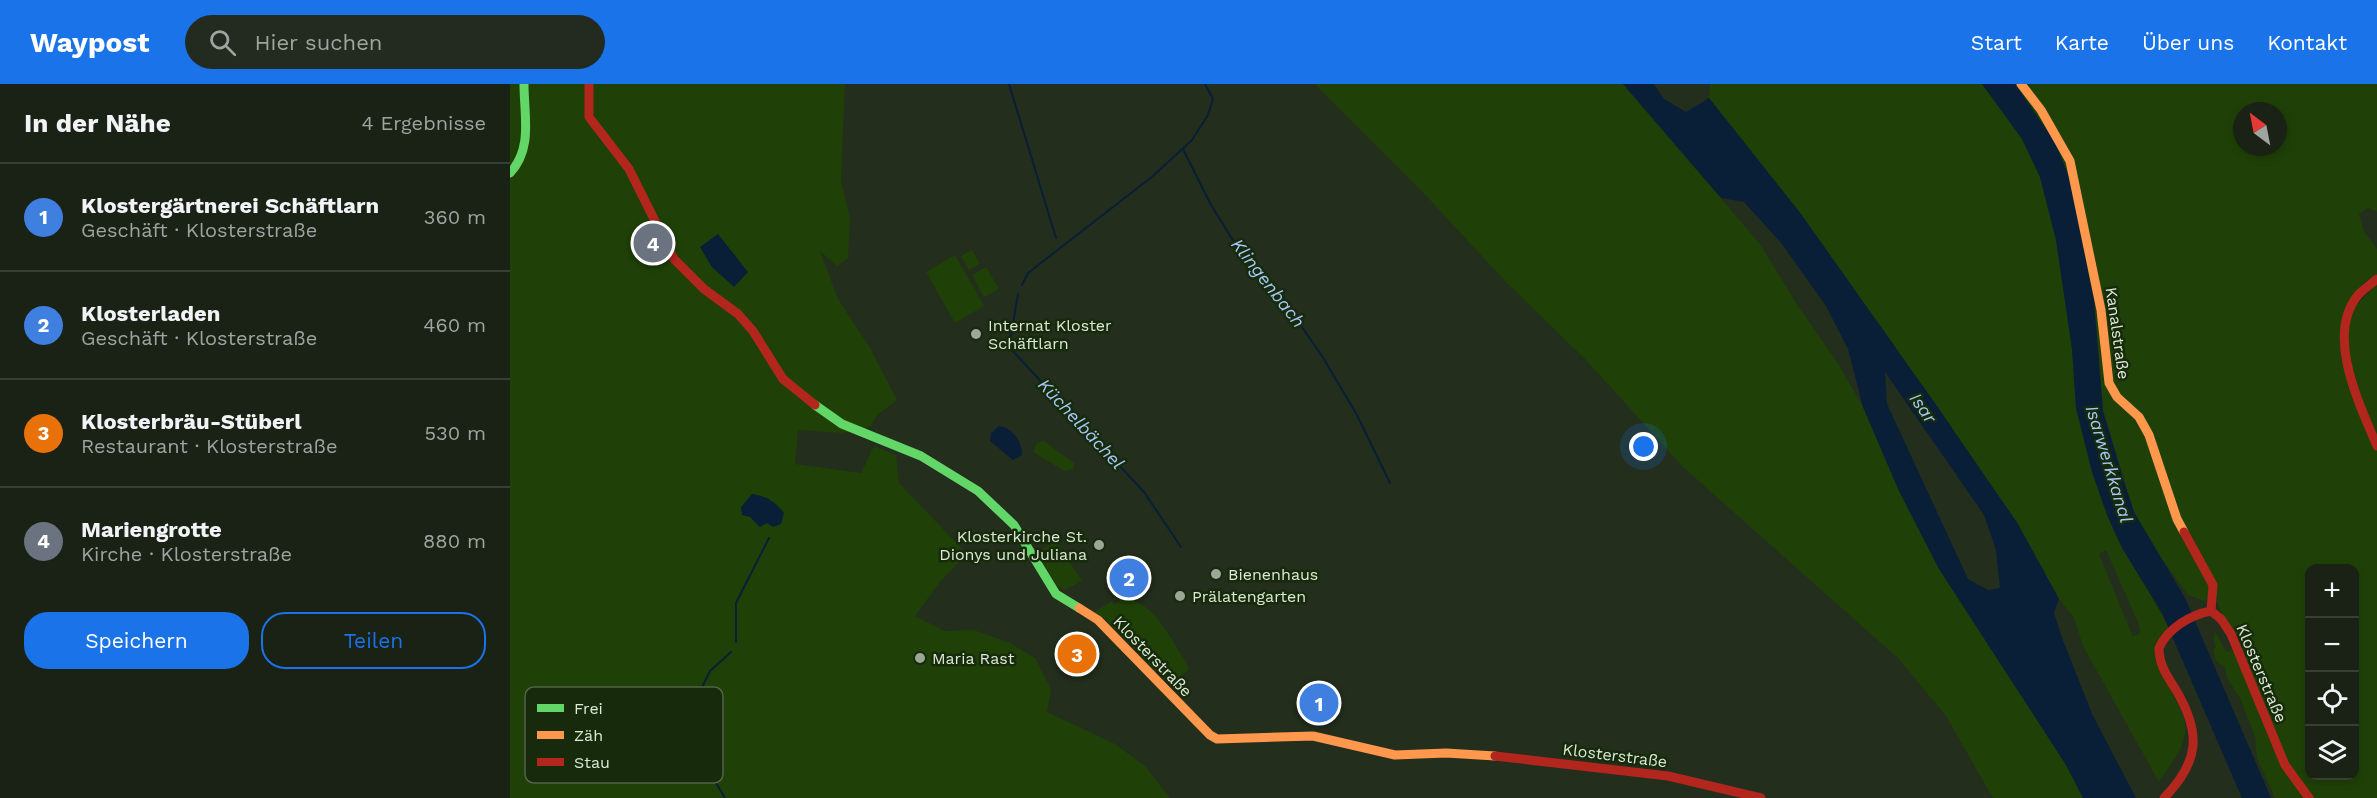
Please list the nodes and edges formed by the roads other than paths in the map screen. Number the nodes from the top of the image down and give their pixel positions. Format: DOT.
graph roads {
  1 [pos="524,84"];
  2 [pos="589,84"];
  3 [pos="2022,84"];
  4 [pos="510,173"];
  5 [pos="2377,279"];
  6 [pos="2377,446"];
  7 [pos="2211,611"];
  8 [pos="1761,798"];
  9 [pos="2164,798"];
  10 [pos="2309,798"];
  1 -- 4 [label="main road"];
  2 -- 8 [label="main road, Klosterstraße"];
  3 -- 7 [label="main road, Kanalstraße"];
  5 -- 6 [label="main road"];
  7 -- 9 [label="main road"];
  7 -- 10 [label="main road, Klosterstraße"];
}
